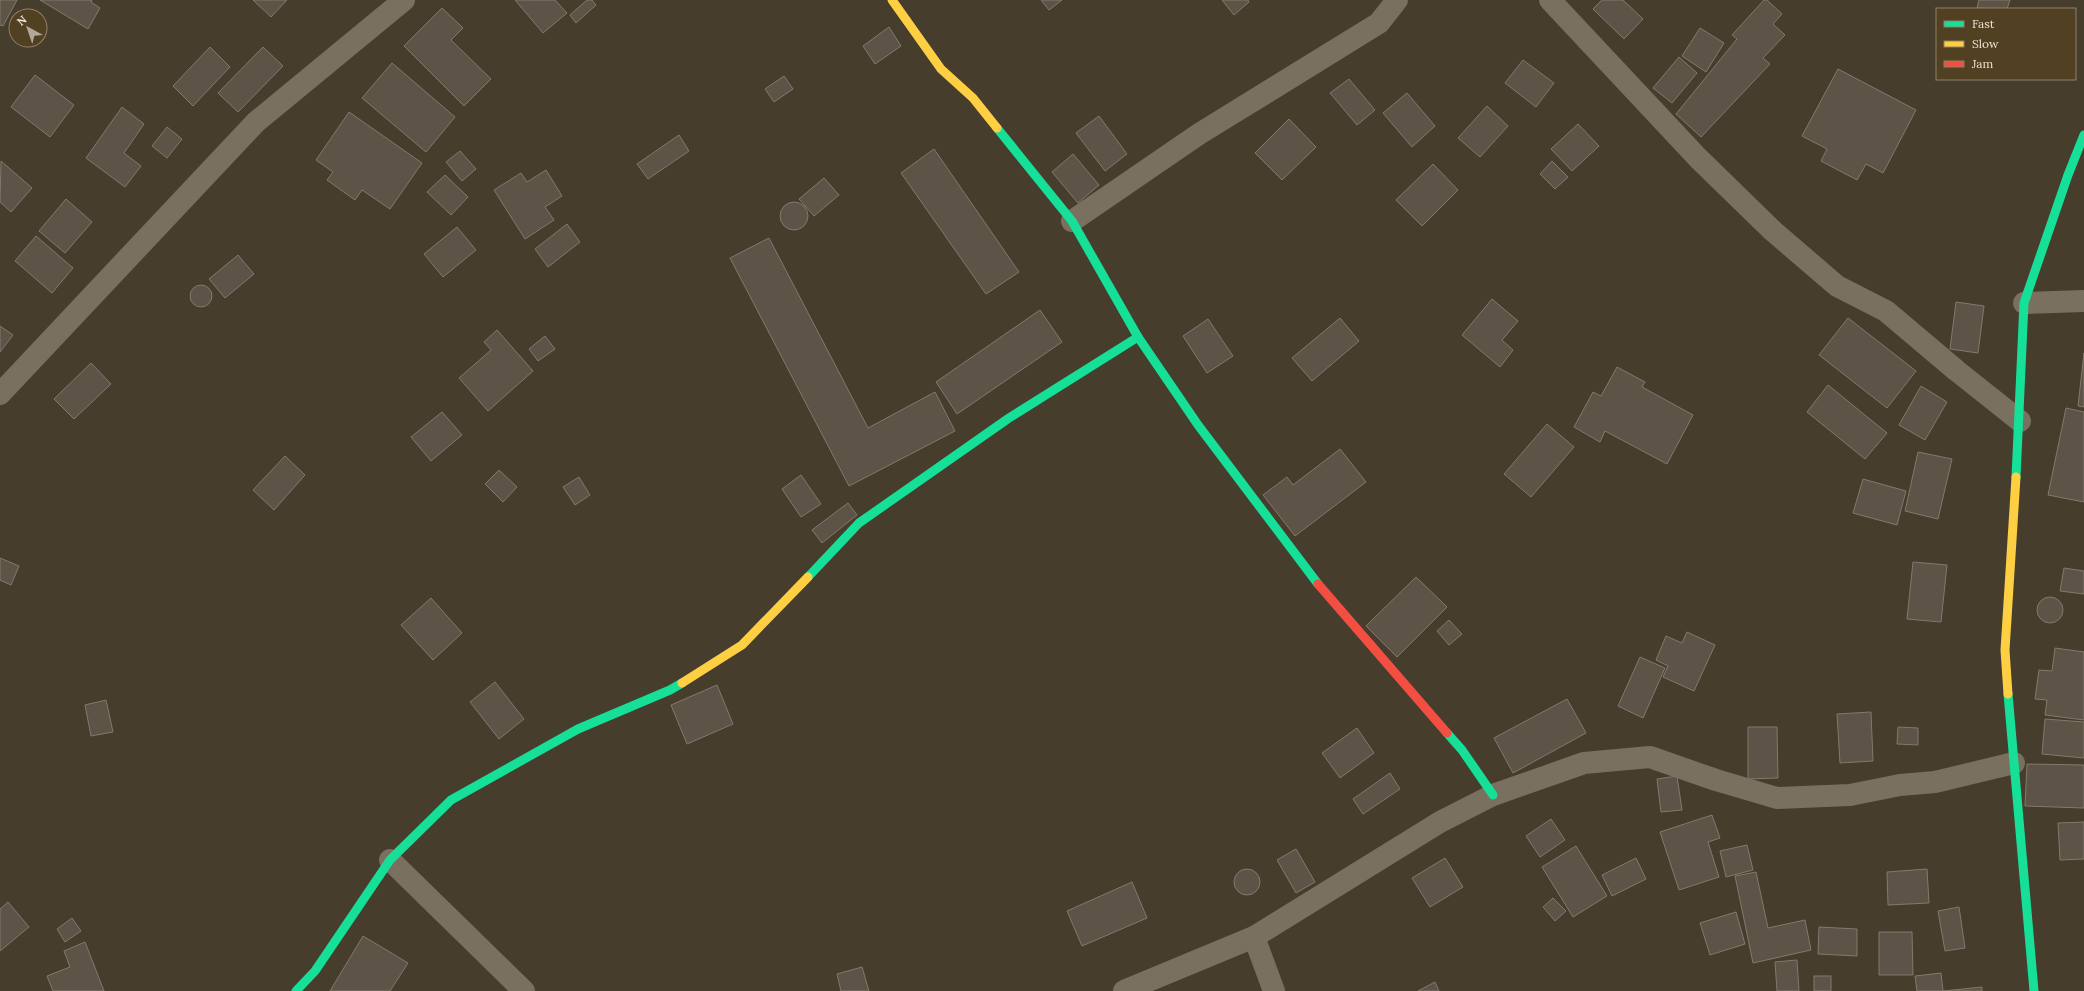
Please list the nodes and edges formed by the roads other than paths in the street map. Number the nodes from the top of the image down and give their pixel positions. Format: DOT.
graph roads {
  1 [pos="404,0"];
  2 [pos="892,0"];
  3 [pos="1397,0"];
  4 [pos="1550,0"];
  5 [pos="2084,135"];
  6 [pos="1072,221"];
  7 [pos="2084,301"];
  8 [pos="2024,303"];
  9 [pos="1138,337"];
  10 [pos="0,394"];
  11 [pos="2020,421"];
  12 [pos="2014,763"];
  13 [pos="1493,795"];
  14 [pos="390,860"];
  15 [pos="1254,937"];
  16 [pos="296,991"];
  17 [pos="524,991"];
  18 [pos="1124,991"];
  19 [pos="1274,991"];
  20 [pos="2034,991"];
  1 -- 10 [label="street"];
  2 -- 6 [label="street"];
  3 -- 6 [label="street"];
  4 -- 11 [label="street"];
  5 -- 8 [label="street"];
  6 -- 9 [label="street"];
  7 -- 8 [label="street"];
  8 -- 11 [label="street"];
  9 -- 13 [label="street"];
  9 -- 14 [label="street"];
  11 -- 12 [label="street"];
  12 -- 13 [label="street"];
  12 -- 20 [label="street"];
  13 -- 15 [label="street"];
  14 -- 16 [label="street"];
  14 -- 17 [label="street"];
  15 -- 18 [label="street"];
  15 -- 19 [label="street"];
}
